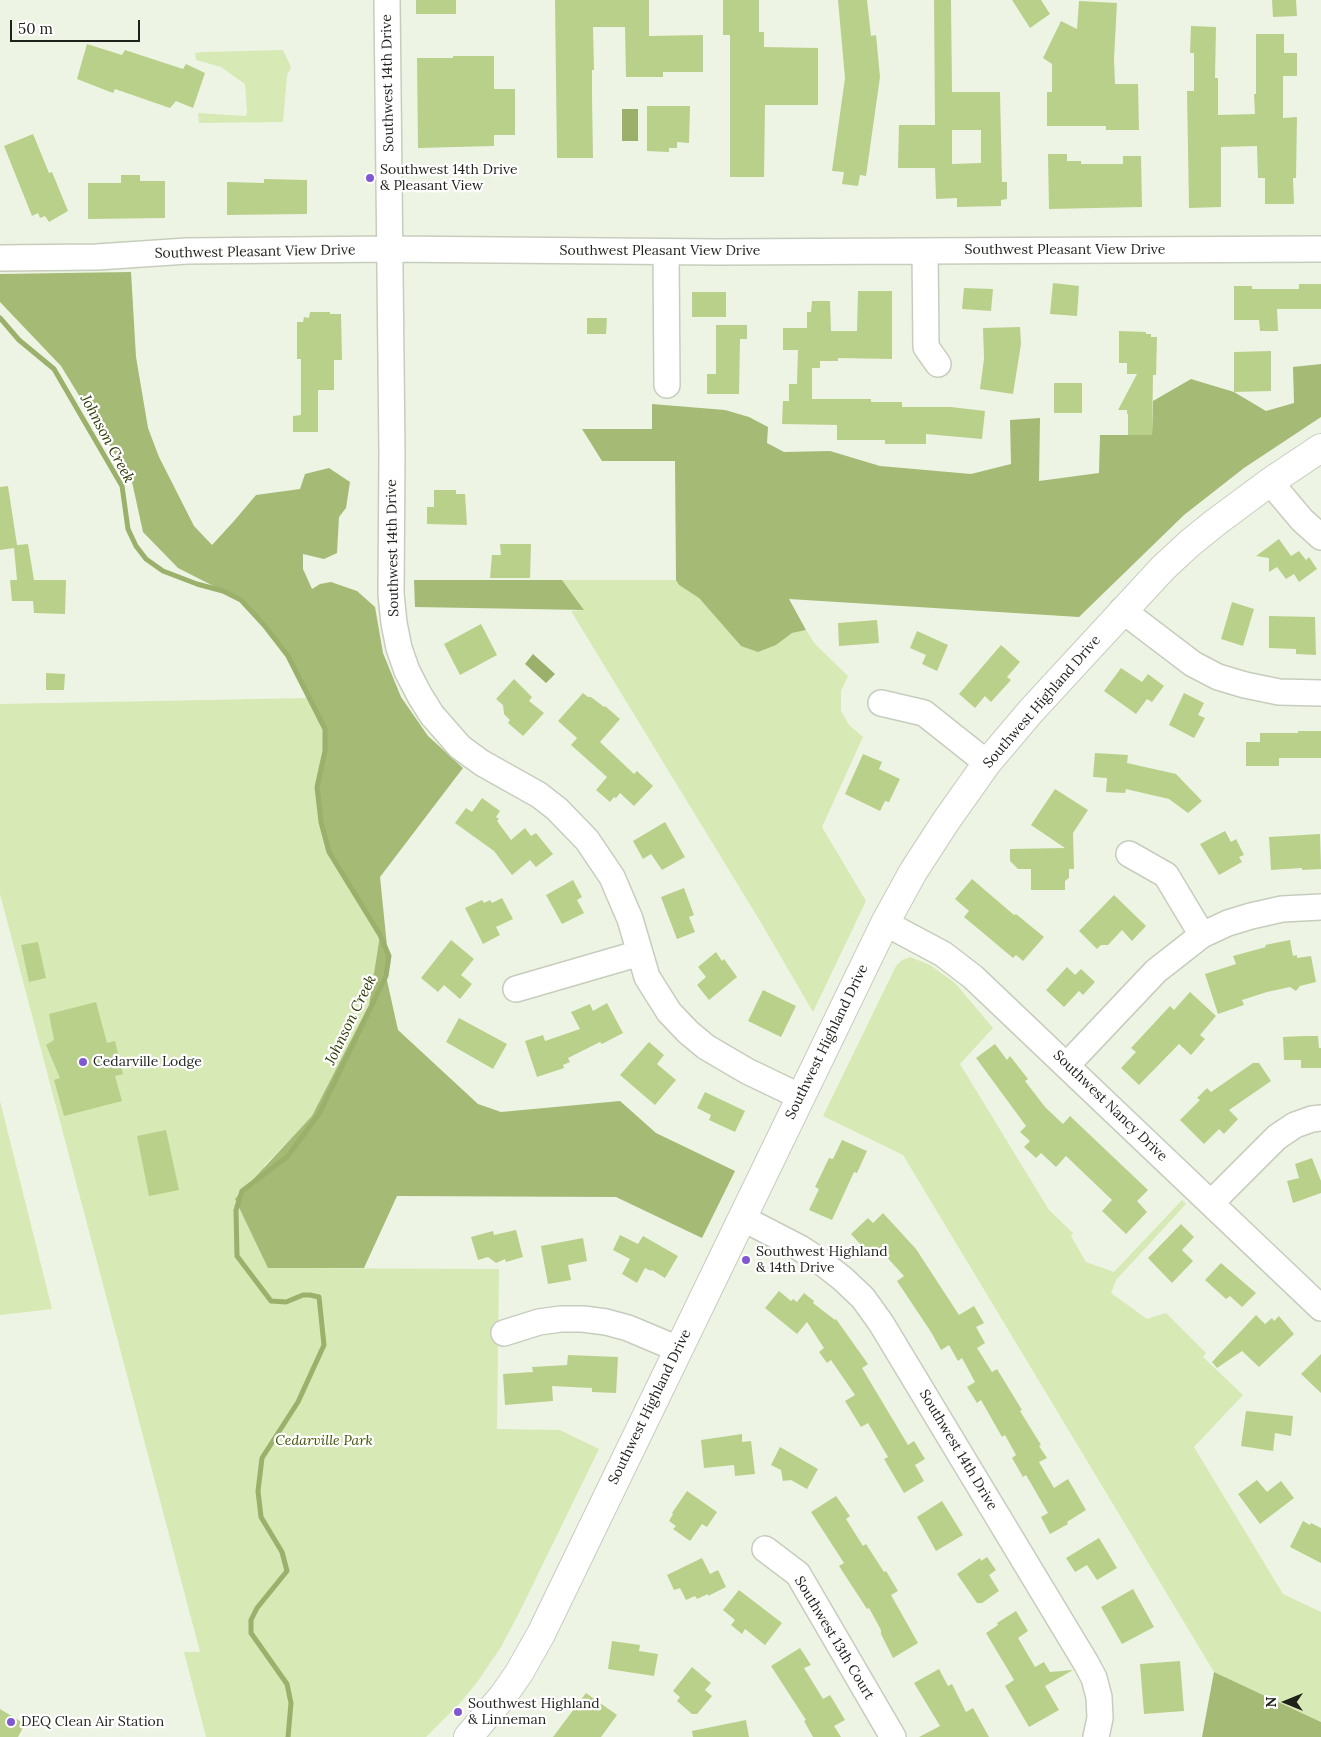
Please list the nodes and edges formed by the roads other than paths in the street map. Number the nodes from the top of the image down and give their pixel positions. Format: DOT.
graph roads {
  1 [pos="387,0"];
  2 [pos="390,249"];
  3 [pos="1321,249"];
  4 [pos="925,251"];
  5 [pos="666,252"];
  6 [pos="0,258"];
  7 [pos="938,364"];
  8 [pos="667,386"];
  9 [pos="1321,448"];
  10 [pos="1270,482"];
  11 [pos="1321,537"];
  12 [pos="1122,610"];
  13 [pos="1321,693"];
  14 [pos="881,703"];
  15 [pos="987,763"];
  16 [pos="1129,854"];
  17 [pos="1321,907"];
  18 [pos="886,923"];
  19 [pos="1202,935"];
  20 [pos="640,953"];
  21 [pos="516,989"];
  22 [pos="1067,1065"];
  23 [pos="801,1096"];
  24 [pos="1321,1118"];
  25 [pos="1211,1203"];
  26 [pos="742,1218"];
  27 [pos="1321,1308"];
  28 [pos="504,1333"];
  29 [pos="678,1349"];
  30 [pos="765,1549"];
  31 [pos="468,1737"];
  32 [pos="893,1737"];
  33 [pos="1096,1737"];
  1 -- 2 [label="street, Southwest 14th Drive"];
  2 -- 5 [label="street, Southwest Pleasant View Drive"];
  2 -- 6 [label="street, Southwest Pleasant View Drive"];
  2 -- 20 [label="street, Southwest 14th Drive"];
  3 -- 4 [label="street, Southwest Pleasant View Drive"];
  4 -- 5 [label="street, Southwest Pleasant View Drive"];
  4 -- 7 [label="street"];
  5 -- 8 [label="street"];
  9 -- 10 [label="main road, Southwest Highland Drive"];
  10 -- 11 [label="street"];
  10 -- 12 [label="main road, Southwest Highland Drive"];
  12 -- 13 [label="street"];
  12 -- 15 [label="main road, Southwest Highland Drive"];
  14 -- 15 [label="street"];
  15 -- 18 [label="main road, Southwest Highland Drive"];
  16 -- 19 [label="street"];
  17 -- 19 [label="street"];
  18 -- 22 [label="street, Southwest Nancy Drive"];
  18 -- 23 [label="main road, Southwest Highland Drive"];
  19 -- 22 [label="street"];
  20 -- 21 [label="street"];
  20 -- 23 [label="street, Southwest 14th Drive"];
  22 -- 25 [label="street, Southwest Nancy Drive"];
  23 -- 26 [label="main road, Southwest Highland Drive"];
  24 -- 25 [label="street"];
  25 -- 27 [label="street, Southwest Nancy Drive"];
  26 -- 29 [label="main road, Southwest Highland Drive"];
  26 -- 33 [label="street, Southwest 14th Drive"];
  28 -- 29 [label="street"];
  29 -- 31 [label="main road, Southwest Highland Drive"];
  30 -- 32 [label="street, Southwest 13th Court"];
}
